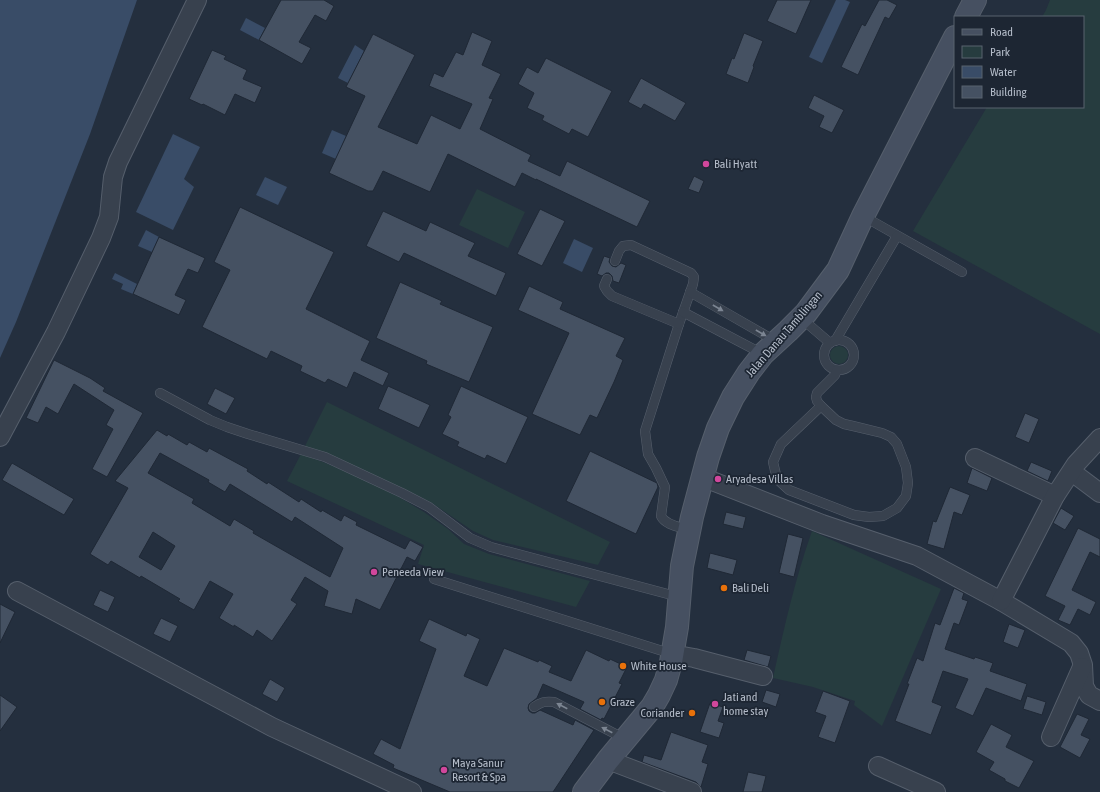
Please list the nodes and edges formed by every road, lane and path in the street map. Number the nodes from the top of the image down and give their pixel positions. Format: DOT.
graph roads {
  1 [pos="197,0"];
  2 [pos="975,0"];
  3 [pos="967,16"];
  4 [pos="954,40"];
  5 [pos="863,216"];
  6 [pos="897,236"];
  7 [pos="615,261"];
  8 [pos="962,272"];
  9 [pos="607,279"];
  10 [pos="690,292"];
  11 [pos="683,312"];
  12 [pos="801,318"];
  13 [pos="679,324"];
  14 [pos="833,342"];
  15 [pos="770,348"];
  16 [pos="837,370"];
  17 [pos="160,393"];
  18 [pos="821,406"];
  19 [pos="0,437"];
  20 [pos="1100,438"];
  21 [pos="974,458"];
  22 [pos="1072,472"];
  23 [pos="702,477"];
  24 [pos="1100,493"];
  25 [pos="1055,496"];
  26 [pos="688,530"];
  27 [pos="434,579"];
  28 [pos="17,591"];
  29 [pos="679,597"];
  30 [pos="1001,601"];
  31 [pos="672,654"];
  32 [pos="1083,665"];
  33 [pos="763,676"];
  34 [pos="1100,701"];
  35 [pos="534,707"];
  36 [pos="1051,737"];
  37 [pos="625,739"];
  38 [pos="608,760"];
  39 [pos="878,766"];
  40 [pos="412,792"];
  41 [pos="584,792"];
  42 [pos="692,792"];
  43 [pos="936,792"];
  1 -- 19 [label="street"];
  2 -- 3 [label="street"];
  4 -- 5 [label="street, Jalan Danau Tamblingan"];
  5 -- 6 [label="lane"];
  5 -- 12 [label="street, Jalan Danau Tamblingan"];
  6 -- 8 [label="lane"];
  6 -- 14 [label="lane"];
  7 -- 10 [label="lane"];
  9 -- 13 [label="lane"];
  10 -- 11 [label="lane"];
  10 -- 15 [label="lane, one-way"];
  11 -- 13 [label="lane"];
  11 -- 15 [label="lane"];
  12 -- 14 [label="lane"];
  12 -- 15 [label="street, Jalan Danau Tamblingan"];
  13 -- 26 [label="lane"];
  14 -- 16 [label="lane"];
  14 -- 16 [label="lane"];
  15 -- 23 [label="street, Jalan Danau Tamblingan"];
  16 -- 18 [label="lane"];
  17 -- 29 [label="lane"];
  18 -- 18 [label="lane"];
  20 -- 22 [label="street"];
  21 -- 25 [label="street"];
  22 -- 24 [label="street"];
  22 -- 25 [label="street"];
  23 -- 26 [label="street, Jalan Danau Tamblingan"];
  23 -- 30 [label="street"];
  25 -- 30 [label="street"];
  26 -- 29 [label="street, Jalan Danau Tamblingan"];
  27 -- 31 [label="lane"];
  28 -- 40 [label="street"];
  29 -- 31 [label="street, Jalan Danau Tamblingan"];
  30 -- 32 [label="street"];
  31 -- 33 [label="street"];
  31 -- 37 [label="street, Jalan Danau Tamblingan"];
  32 -- 34 [label="street"];
  32 -- 36 [label="street"];
  37 -- 35 [label="lane, one-way"];
  37 -- 38 [label="street, Jalan Danau Tamblingan"];
  38 -- 41 [label="street, Jalan Danau Tamblingan"];
  38 -- 42 [label="street"];
  39 -- 43 [label="street"];
}
